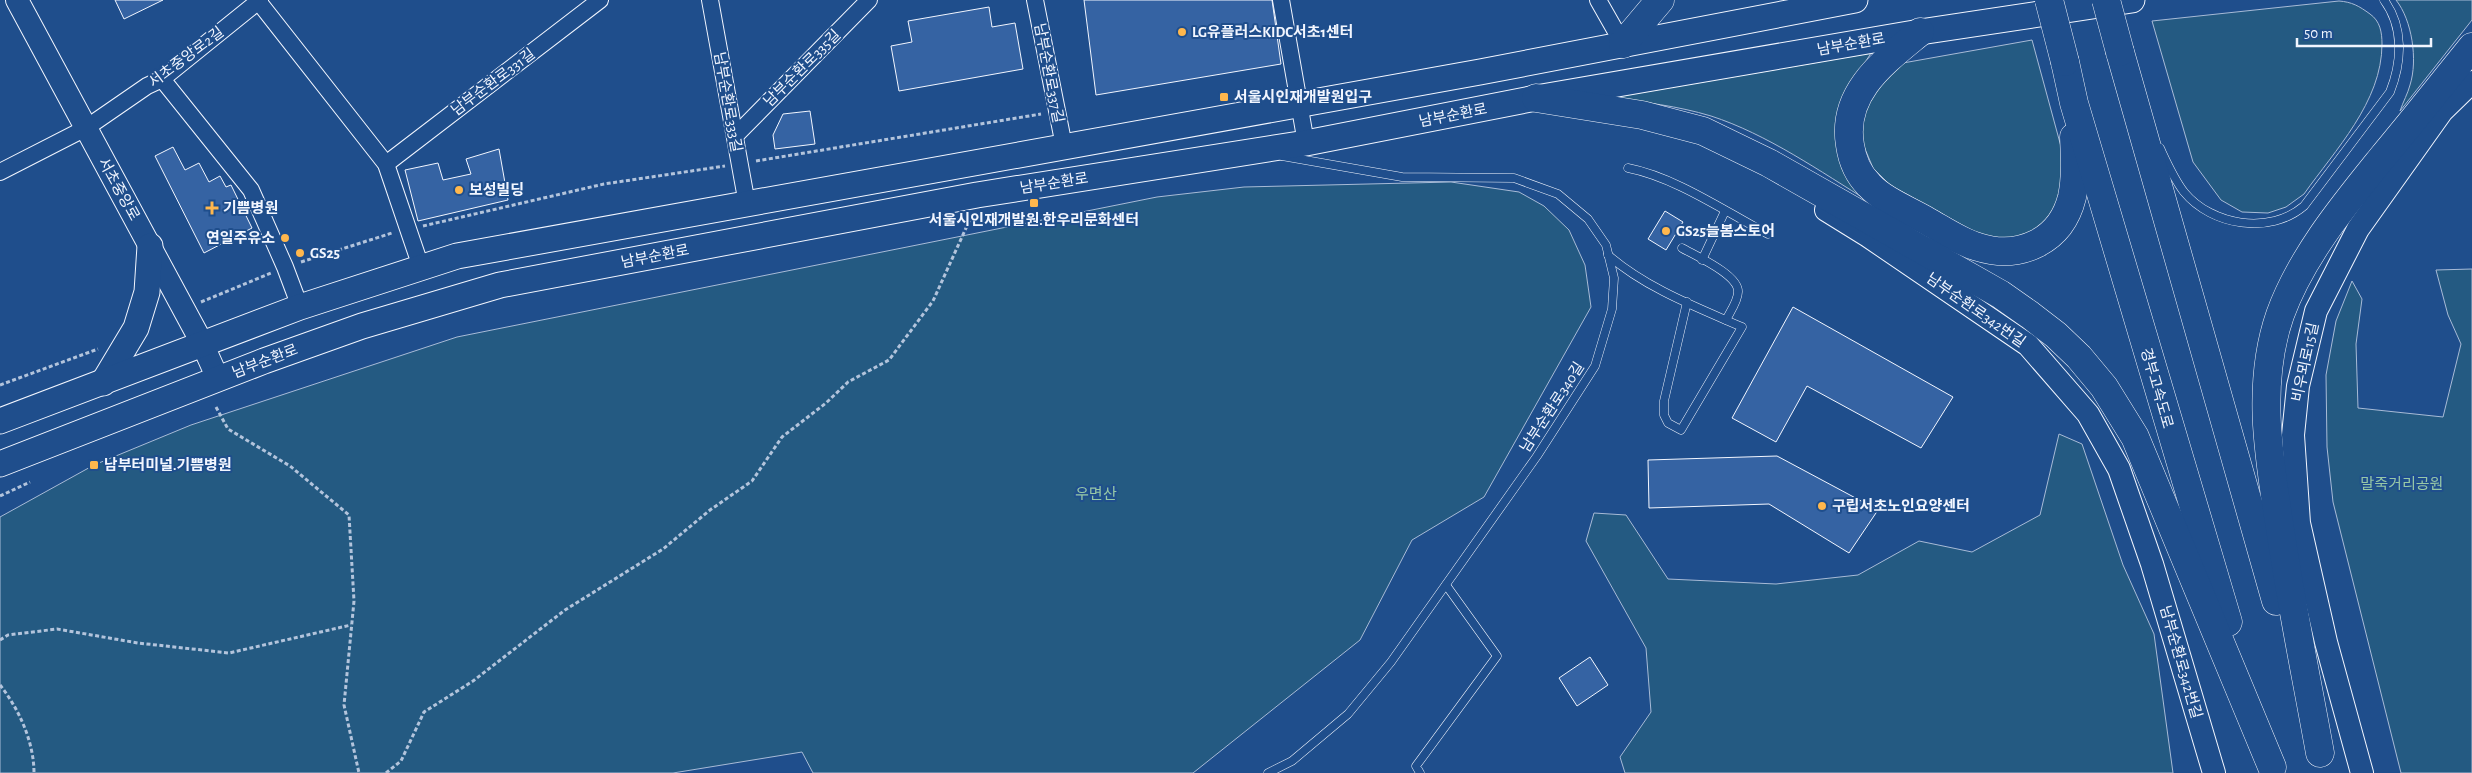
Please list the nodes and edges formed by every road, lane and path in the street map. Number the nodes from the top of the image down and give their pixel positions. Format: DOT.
graph roads {
  1 [pos="17,0"];
  2 [pos="600,0"];
  3 [pos="710,0"];
  4 [pos="869,0"];
  5 [pos="1035,0"];
  6 [pos="1281,0"];
  7 [pos="1598,0"];
  8 [pos="1660,0"];
  9 [pos="1855,0"];
  10 [pos="2049,0"];
  11 [pos="2106,0"];
  12 [pos="2132,0"];
  13 [pos="2384,0"];
  14 [pos="259,1"];
  15 [pos="1920,32"];
  16 [pos="1623,44"];
  17 [pos="2472,47"];
  18 [pos="162,79"];
  19 [pos="2472,82"];
  20 [pos="2129,88"];
  21 [pos="1536,98"];
  22 [pos="2074,103"];
  23 [pos="1300,104"];
  24 [pos="86,128"];
  25 [pos="1703,132"];
  26 [pos="2151,132"];
  27 [pos="734,136"];
  28 [pos="2156,141"];
  29 [pos="1306,143"];
  30 [pos="1064,146"];
  31 [pos="1258,151"];
  32 [pos="386,164"];
  33 [pos="1628,168"];
  34 [pos="0,172"];
  35 [pos="747,204"];
  36 [pos="1725,212"];
  37 [pos="972,216"];
  38 [pos="1768,234"];
  39 [pos="150,246"];
  40 [pos="1682,248"];
  41 [pos="1608,255"];
  42 [pos="1702,260"];
  43 [pos="421,267"];
  44 [pos="1686,302"];
  45 [pos="300,307"];
  46 [pos="1726,320"];
  47 [pos="202,343"];
  48 [pos="218,379"];
  49 [pos="103,383"];
  50 [pos="75,394"];
  51 [pos="216,407"];
  52 [pos="0,421"];
  53 [pos="88,429"];
  54 [pos="0,464"];
  55 [pos="30,482"];
  56 [pos="0,496"];
  57 [pos="1446,585"];
  58 [pos="351,625"];
  59 [pos="0,640"];
  60 [pos="0,685"];
  61 [pos="2323,763"];
  62 [pos="2273,770"];
  63 [pos="34,773"];
  64 [pos="359,773"];
  65 [pos="386,773"];
  66 [pos="1268,773"];
  67 [pos="1420,773"];
  68 [pos="2214,773"];
  69 [pos="2362,773"];
  1 -- 24 [label="street, 서초중앙로"];
  2 -- 32 [label="street, 남부순환로331길"];
  3 -- 27 [label="street, 남부순환로333길"];
  4 -- 27 [label="street, 남부순환로335길"];
  5 -- 30 [label="street, 남부순환로337길"];
  6 -- 23 [label="street"];
  7 -- 16 [label="street"];
  8 -- 16 [label="highway"];
  9 -- 16 [label="main road"];
  10 -- 22 [label="highway, 경부고속도로, bridge"];
  11 -- 20 [label="highway, bridge"];
  12 -- 15 [label="main road, 남부순환로"];
  13 -- 28 [label="lane"];
  14 -- 18 [label="street, 서초중앙로2길"];
  14 -- 32 [label="street"];
  15 -- 21 [label="main road, 남부순환로"];
  15 -- 22 [label="highway"];
  16 -- 23 [label="main road"];
  17 -- 61 [label="highway"];
  18 -- 24 [label="street, 서초중앙로2길"];
  18 -- 45 [label="street"];
  19 -- 69 [label="street, 비우뫼로15길"];
  20 -- 26 [label="lane"];
  20 -- 61 [label="highway"];
  21 -- 25 [label="highway"];
  21 -- 29 [label="main road, 남부순환로"];
  22 -- 62 [label="highway, 경부고속도로"];
  23 -- 29 [label="street"];
  23 -- 30 [label="main road"];
  24 -- 34 [label="street, 서초중앙로2길"];
  24 -- 39 [label="street, 서초중앙로"];
  25 -- 62 [label="highway"];
  25 -- 68 [label="street, 남부순환로342번길"];
  27 -- 35 [label="street, 남부순환로333길"];
  29 -- 31 [label="main road, 남부순환로"];
  30 -- 35 [label="main road"];
  31 -- 41 [label="lane, 남부순환로340길"];
  31 -- 48 [label="main road, 남부순환로"];
  32 -- 43 [label="street"];
  33 -- 36 [label="lane"];
  35 -- 43 [label="main road"];
  36 -- 38 [label="lane"];
  36 -- 42 [label="lane"];
  37 -- 65 [label="path"];
  39 -- 47 [label="street, 서초중앙로"];
  39 -- 49 [label="main road"];
  40 -- 42 [label="lane"];
  41 -- 44 [label="lane"];
  41 -- 57 [label="lane, 남부순환로340길"];
  42 -- 46 [label="lane"];
  43 -- 45 [label="main road"];
  44 -- 46 [label="lane"];
  44 -- 46 [label="lane"];
  45 -- 47 [label="main road"];
  47 -- 48 [label="street, 서초중앙로"];
  47 -- 49 [label="main road"];
  48 -- 53 [label="main road, 남부순환로"];
  49 -- 50 [label="main road"];
  50 -- 52 [label="main road"];
  50 -- 53 [label="main road"];
  51 -- 58 [label="path"];
  53 -- 54 [label="main road, 남부순환로"];
  55 -- 56 [label="path"];
  57 -- 66 [label="lane, 남부순환로340길"];
  57 -- 67 [label="lane"];
  58 -- 59 [label="path"];
  58 -- 64 [label="path"];
  60 -- 63 [label="path"];
}
